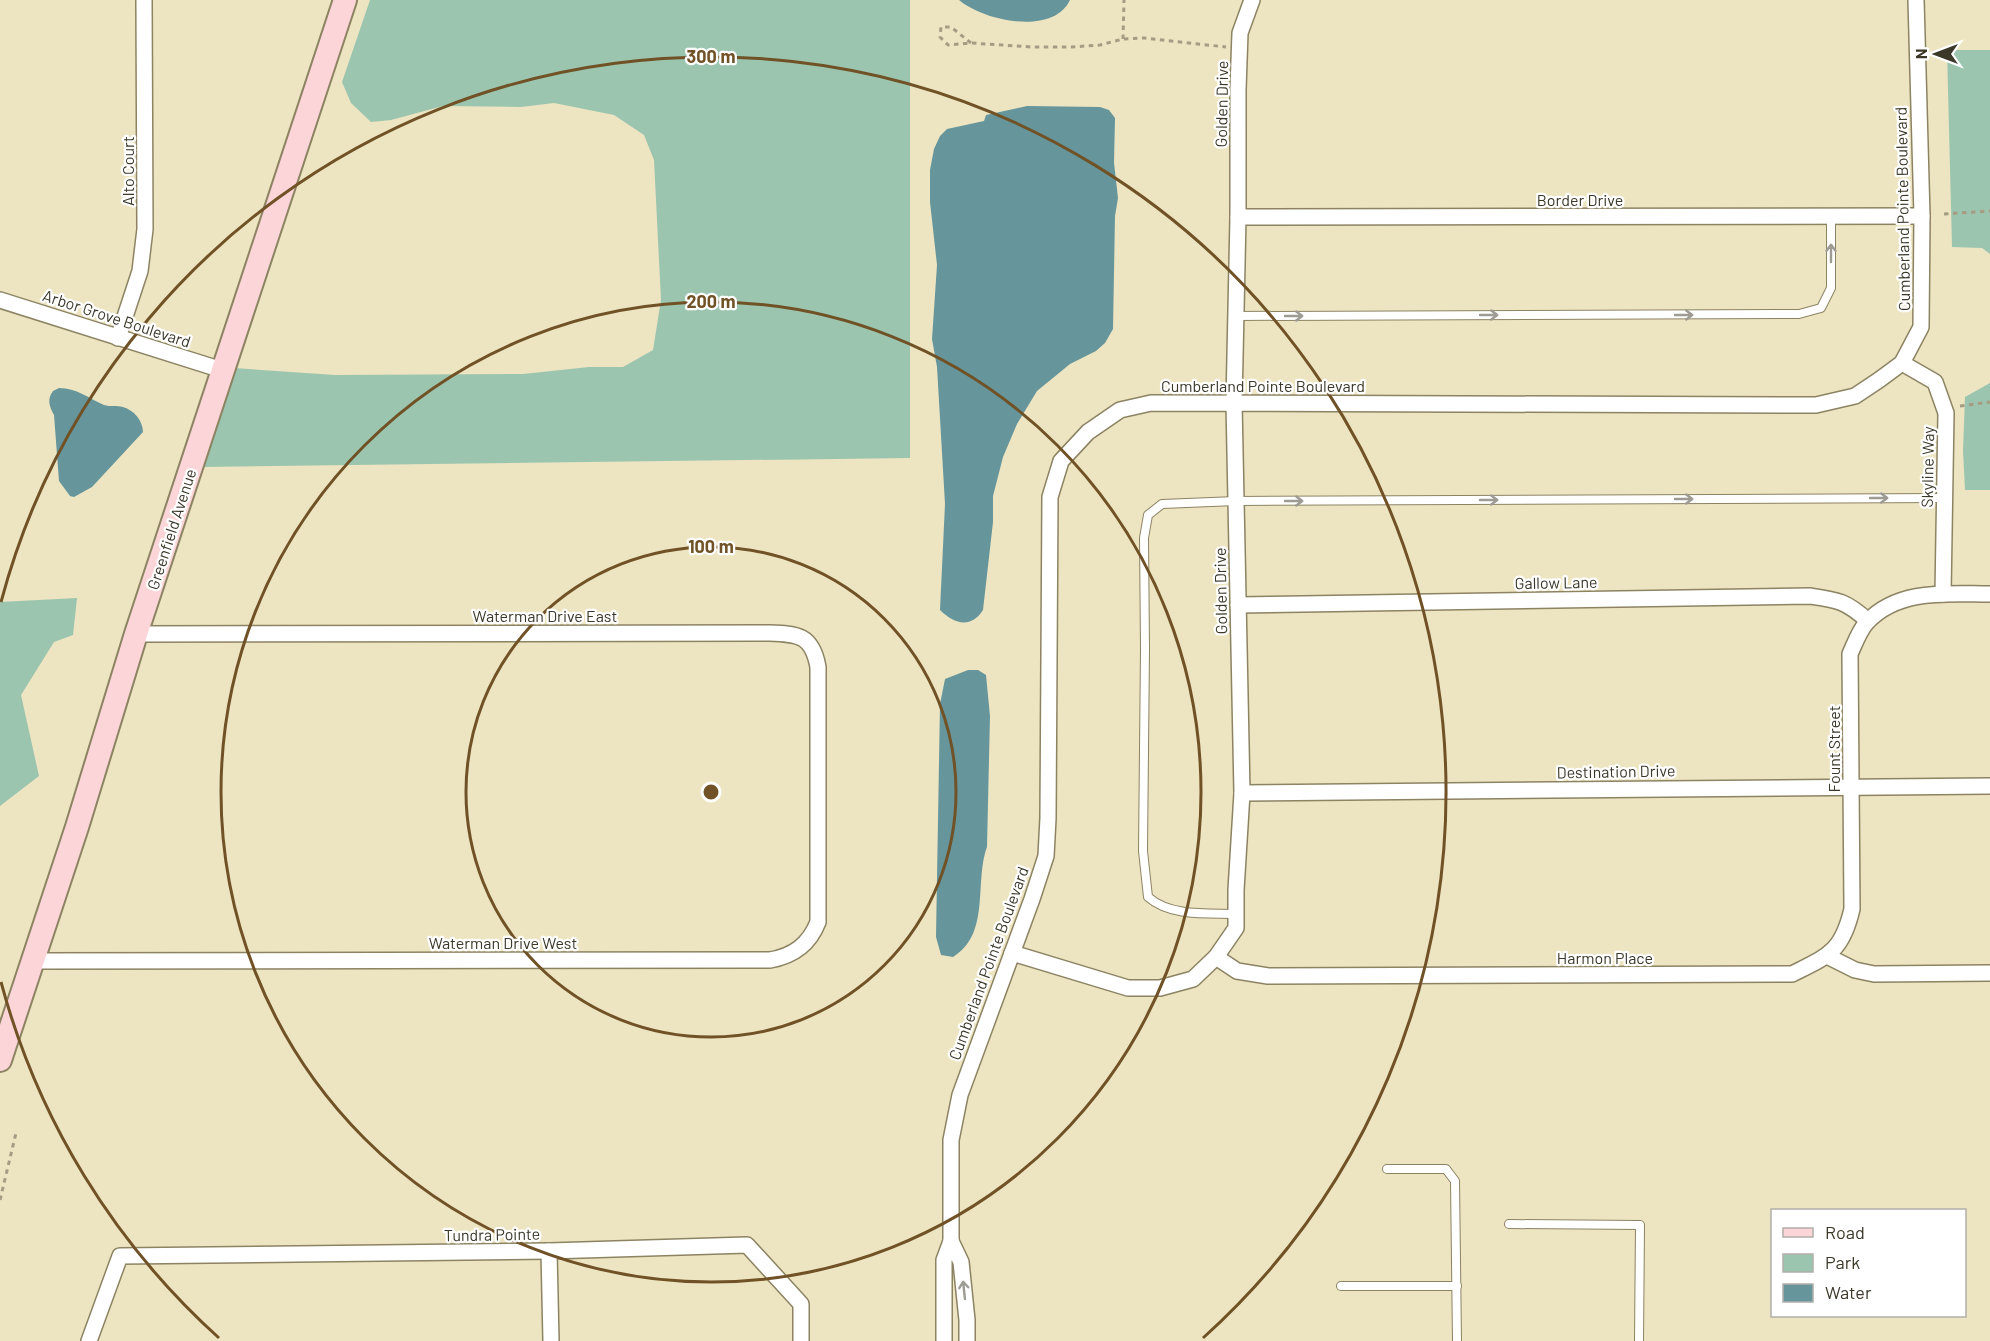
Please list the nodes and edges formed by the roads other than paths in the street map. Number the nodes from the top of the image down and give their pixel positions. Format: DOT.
graph roads {
  1 [pos="144,0"];
  2 [pos="345,0"];
  3 [pos="1252,0"];
  4 [pos="1916,0"];
  5 [pos="1831,216"];
  6 [pos="1922,216"];
  7 [pos="1238,217"];
  8 [pos="0,300"];
  9 [pos="1236,316"];
  10 [pos="118,338"];
  11 [pos="1902,363"];
  12 [pos="222,370"];
  13 [pos="1234,403"];
  14 [pos="1945,498"];
  15 [pos="1236,501"];
  16 [pos="1943,594"];
  17 [pos="1990,594"];
  18 [pos="1238,605"];
  19 [pos="1868,621"];
  20 [pos="136,634"];
  21 [pos="818,783"];
  22 [pos="1990,786"];
  23 [pos="1851,787"];
  24 [pos="1242,793"];
  25 [pos="1236,914"];
  26 [pos="1012,953"];
  27 [pos="1827,956"];
  28 [pos="1216,957"];
  29 [pos="32,961"];
  30 [pos="1990,973"];
  31 [pos="0,1060"];
  32 [pos="1387,1169"];
  33 [pos="1509,1224"];
  34 [pos="951,1240"];
  35 [pos="549,1251"];
  36 [pos="1341,1286"];
  37 [pos="1457,1286"];
  38 [pos="90,1341"];
  39 [pos="551,1341"];
  40 [pos="801,1341"];
  41 [pos="944,1341"];
  42 [pos="967,1341"];
  43 [pos="1457,1341"];
  44 [pos="1639,1341"];
  1 -- 10 [label="street, Alto Court"];
  2 -- 12 [label="main road, Greenfield Avenue"];
  3 -- 7 [label="street, Golden Drive"];
  4 -- 6 [label="street, Cumberland Pointe Boulevard"];
  5 -- 6 [label="street, Border Drive"];
  5 -- 7 [label="street, Border Drive"];
  9 -- 5 [label="lane, one-way"];
  6 -- 11 [label="street, Cumberland Pointe Boulevard"];
  7 -- 9 [label="street, Golden Drive"];
  8 -- 10 [label="street, Arbor Grove Boulevard"];
  9 -- 13 [label="street, Golden Drive"];
  10 -- 12 [label="street, Arbor Grove Boulevard"];
  11 -- 13 [label="street, Cumberland Pointe Boulevard"];
  11 -- 14 [label="street, Skyline Way"];
  12 -- 20 [label="main road, Greenfield Avenue"];
  13 -- 15 [label="street, Golden Drive"];
  13 -- 26 [label="street, Cumberland Pointe Boulevard"];
  15 -- 14 [label="lane, one-way"];
  14 -- 16 [label="street, Skyline Way"];
  15 -- 18 [label="street, Golden Drive"];
  15 -- 25 [label="lane"];
  16 -- 17 [label="street"];
  16 -- 19 [label="street, Fount Street"];
  18 -- 19 [label="street, Gallow Lane"];
  18 -- 24 [label="street, Golden Drive"];
  19 -- 23 [label="street, Fount Street"];
  20 -- 21 [label="street, Waterman Drive East"];
  20 -- 29 [label="main road, Greenfield Avenue"];
  21 -- 29 [label="street, Waterman Drive West"];
  22 -- 23 [label="street, Destination Drive"];
  23 -- 24 [label="street, Destination Drive"];
  23 -- 27 [label="street, Fount Street"];
  24 -- 25 [label="street, Golden Drive"];
  25 -- 28 [label="street, Golden Drive"];
  26 -- 28 [label="street, Golden Drive"];
  26 -- 34 [label="street, Cumberland Pointe Boulevard"];
  27 -- 28 [label="street, Harmon Place"];
  27 -- 30 [label="street"];
  29 -- 31 [label="main road, Greenfield Avenue"];
  32 -- 37 [label="lane"];
  33 -- 44 [label="lane"];
  34 -- 41 [label="street, Cumberland Pointe Boulevard"];
  42 -- 34 [label="street, Cumberland Pointe Boulevard, one-way"];
  35 -- 38 [label="street, Tundra Pointe"];
  35 -- 39 [label="street"];
  35 -- 40 [label="street, Tundra Pointe"];
  36 -- 37 [label="lane"];
  37 -- 43 [label="lane"];
}
